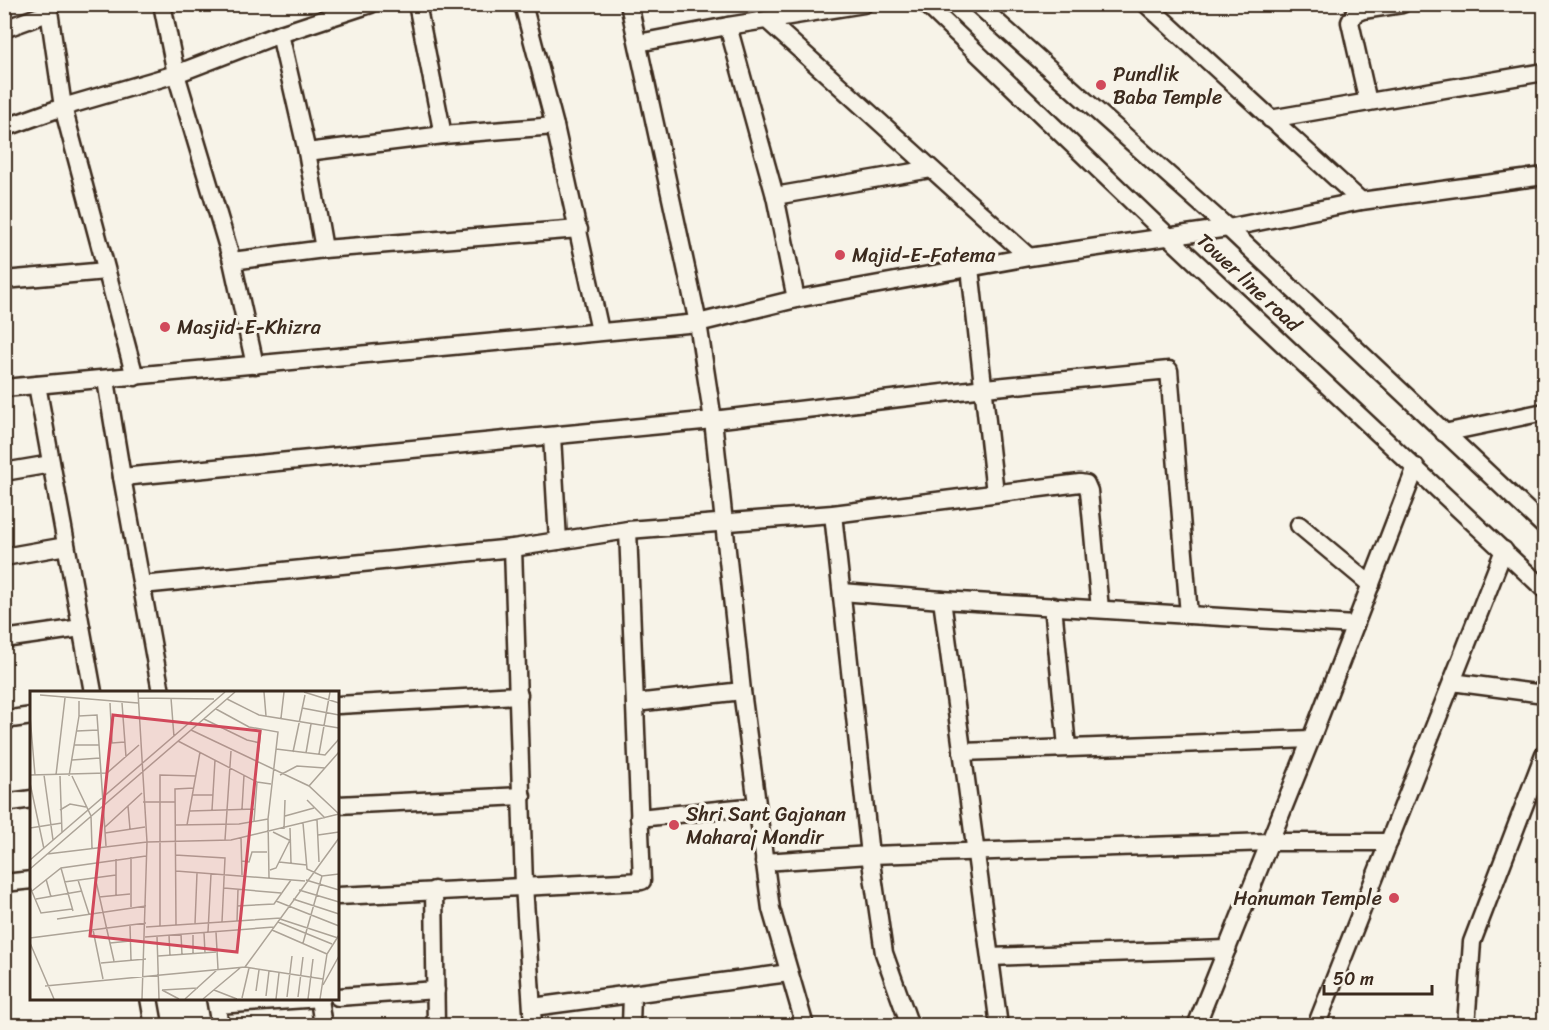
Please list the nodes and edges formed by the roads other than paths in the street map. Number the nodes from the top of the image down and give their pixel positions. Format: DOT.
graph roads {
  1 [pos="162,4"];
  2 [pos="371,4"];
  3 [pos="417,4"];
  4 [pos="523,4"];
  5 [pos="628,4"];
  6 [pos="864,4"];
  7 [pos="926,4"];
  8 [pos="977,4"];
  9 [pos="1146,4"];
  10 [pos="1402,4"];
  11 [pos="48,9"];
  12 [pos="768,21"];
  13 [pos="728,26"];
  14 [pos="4,29"];
  15 [pos="280,34"];
  16 [pos="638,44"];
  17 [pos="1545,72"];
  18 [pos="176,74"];
  19 [pos="1368,102"];
  20 [pos="63,107"];
  21 [pos="1270,119"];
  22 [pos="555,126"];
  23 [pos="4,128"];
  24 [pos="443,135"];
  25 [pos="307,152"];
  26 [pos="932,169"];
  27 [pos="1545,176"];
  28 [pos="775,196"];
  29 [pos="1361,201"];
  30 [pos="1228,228"];
  31 [pos="579,229"];
  32 [pos="1169,237"];
  33 [pos="324,249"];
  34 [pos="1029,257"];
  35 [pos="232,261"];
  36 [pos="970,268"];
  37 [pos="106,271"];
  38 [pos="4,280"];
  39 [pos="796,299"];
  40 [pos="698,323"];
  41 [pos="600,331"];
  42 [pos="255,365"];
  43 [pos="135,377"];
  44 [pos="106,380"];
  45 [pos="37,385"];
  46 [pos="4,388"];
  47 [pos="985,388"];
  48 [pos="1545,412"];
  49 [pos="713,420"];
  50 [pos="1444,433"];
  51 [pos="552,436"];
  52 [pos="51,464"];
  53 [pos="1416,467"];
  54 [pos="4,472"];
  55 [pos="122,477"];
  56 [pos="995,493"];
  57 [pos="833,514"];
  58 [pos="725,522"];
  59 [pos="1299,525"];
  60 [pos="1545,526"];
  61 [pos="628,530"];
  62 [pos="558,541"];
  63 [pos="66,546"];
  64 [pos="513,548"];
  65 [pos="1504,550"];
  66 [pos="4,557"];
  67 [pos="142,585"];
  68 [pos="1371,585"];
  69 [pos="1545,589"];
  70 [pos="842,592"];
  71 [pos="942,600"];
  72 [pos="1053,606"];
  73 [pos="1100,609"];
  74 [pos="1189,615"];
  75 [pos="1355,625"];
  76 [pos="81,628"];
  77 [pos="4,639"];
  78 [pos="1452,682"];
  79 [pos="93,691"];
  80 [pos="161,691"];
  81 [pos="742,691"];
  82 [pos="1545,694"];
  83 [pos="519,695"];
  84 [pos="635,703"];
  85 [pos="339,705"];
  86 [pos="30,716"];
  87 [pos="4,720"];
  88 [pos="1311,739"];
  89 [pos="1067,747"];
  90 [pos="962,752"];
  91 [pos="1545,754"];
  92 [pos="522,796"];
  93 [pos="30,799"];
  94 [pos="4,803"];
  95 [pos="339,805"];
  96 [pos="757,806"];
  97 [pos="639,818"];
  98 [pos="1270,842"];
  99 [pos="1389,842"];
  100 [pos="975,852"];
  101 [pos="870,855"];
  102 [pos="764,862"];
  103 [pos="30,880"];
  104 [pos="4,883"];
  105 [pos="525,885"];
  106 [pos="434,890"];
  107 [pos="339,896"];
  108 [pos="1227,949"];
  109 [pos="990,957"];
  110 [pos="789,973"];
  111 [pos="436,990"];
  112 [pos="632,994"];
  113 [pos="339,997"];
  114 [pos="148,1000"];
  115 [pos="285,1000"];
  116 [pos="320,1000"];
  117 [pos="216,1002"];
  118 [pos="532,1007"];
  119 [pos="154,1026"];
  120 [pos="220,1026"];
  121 [pos="323,1026"];
  122 [pos="436,1026"];
  123 [pos="533,1026"];
  124 [pos="631,1026"];
  125 [pos="805,1026"];
  126 [pos="910,1026"];
  127 [pos="999,1026"];
  128 [pos="1196,1026"];
  129 [pos="1316,1026"];
  130 [pos="1466,1026"];
  1 -- 18 [label="street"];
  2 -- 15 [label="street"];
  3 -- 24 [label="street"];
  4 -- 22 [label="street"];
  5 -- 16 [label="street"];
  6 -- 12 [label="street"];
  7 -- 32 [label="street, Tower line road"];
  8 -- 30 [label="street"];
  9 -- 21 [label="street"];
  10 -- 19 [label="street"];
  11 -- 14 [label="street"];
  11 -- 20 [label="street"];
  12 -- 13 [label="street"];
  12 -- 26 [label="street"];
  13 -- 16 [label="street"];
  13 -- 28 [label="street"];
  15 -- 18 [label="street"];
  15 -- 25 [label="street"];
  16 -- 40 [label="street"];
  17 -- 19 [label="street"];
  18 -- 20 [label="street"];
  18 -- 35 [label="street"];
  19 -- 21 [label="street"];
  20 -- 23 [label="street"];
  20 -- 37 [label="street"];
  21 -- 29 [label="street"];
  22 -- 24 [label="street"];
  22 -- 31 [label="street"];
  24 -- 25 [label="street"];
  25 -- 33 [label="street"];
  26 -- 28 [label="street"];
  26 -- 34 [label="street"];
  27 -- 29 [label="street"];
  28 -- 39 [label="street"];
  29 -- 30 [label="street"];
  30 -- 32 [label="street"];
  30 -- 50 [label="street"];
  31 -- 33 [label="street"];
  31 -- 41 [label="street"];
  32 -- 34 [label="street"];
  32 -- 53 [label="street, Tower line road"];
  33 -- 35 [label="street"];
  34 -- 36 [label="street"];
  35 -- 42 [label="street"];
  36 -- 39 [label="street"];
  36 -- 47 [label="street"];
  37 -- 38 [label="street"];
  37 -- 43 [label="street"];
  39 -- 40 [label="street"];
  40 -- 41 [label="street"];
  40 -- 49 [label="street"];
  41 -- 42 [label="street"];
  42 -- 43 [label="street"];
  43 -- 44 [label="street"];
  44 -- 45 [label="street"];
  44 -- 55 [label="street"];
  45 -- 46 [label="street"];
  45 -- 52 [label="street"];
  47 -- 49 [label="street"];
  47 -- 56 [label="street"];
  47 -- 74 [label="street"];
  48 -- 50 [label="street"];
  49 -- 51 [label="street"];
  49 -- 58 [label="street"];
  50 -- 60 [label="street"];
  51 -- 55 [label="street"];
  51 -- 62 [label="street"];
  52 -- 54 [label="street"];
  52 -- 63 [label="street"];
  53 -- 65 [label="street, Tower line road"];
  53 -- 68 [label="street"];
  55 -- 67 [label="street"];
  56 -- 57 [label="street"];
  56 -- 73 [label="street"];
  57 -- 58 [label="street"];
  57 -- 70 [label="street"];
  58 -- 61 [label="street"];
  58 -- 81 [label="street"];
  59 -- 68 [label="street"];
  61 -- 62 [label="street"];
  61 -- 84 [label="street"];
  62 -- 64 [label="street"];
  63 -- 66 [label="street"];
  63 -- 76 [label="street"];
  64 -- 67 [label="street"];
  64 -- 83 [label="street"];
  65 -- 69 [label="street, Tower line road"];
  65 -- 78 [label="street"];
  67 -- 80 [label="street"];
  68 -- 75 [label="street"];
  70 -- 71 [label="street"];
  70 -- 101 [label="street"];
  71 -- 72 [label="street"];
  71 -- 90 [label="street"];
  72 -- 73 [label="street"];
  72 -- 89 [label="street"];
  73 -- 74 [label="street"];
  74 -- 75 [label="street"];
  75 -- 88 [label="street"];
  76 -- 77 [label="street"];
  76 -- 79 [label="street"];
  78 -- 82 [label="street"];
  78 -- 99 [label="street"];
  81 -- 84 [label="street"];
  81 -- 96 [label="street"];
  83 -- 85 [label="street"];
  83 -- 92 [label="street"];
  84 -- 97 [label="street"];
  86 -- 87 [label="street"];
  88 -- 89 [label="street"];
  88 -- 98 [label="street"];
  89 -- 90 [label="street"];
  90 -- 100 [label="street"];
  91 -- 130 [label="street"];
  92 -- 95 [label="street"];
  92 -- 105 [label="street"];
  93 -- 94 [label="street"];
  96 -- 97 [label="street"];
  96 -- 102 [label="street"];
  97 -- 105 [label="street"];
  98 -- 99 [label="street"];
  98 -- 100 [label="street"];
  98 -- 108 [label="street"];
  99 -- 129 [label="street"];
  100 -- 101 [label="street"];
  100 -- 109 [label="street"];
  101 -- 102 [label="street"];
  101 -- 126 [label="street"];
  102 -- 110 [label="street"];
  103 -- 104 [label="street"];
  105 -- 106 [label="street"];
  105 -- 118 [label="street"];
  106 -- 107 [label="street"];
  106 -- 111 [label="street"];
  108 -- 109 [label="street"];
  108 -- 128 [label="street"];
  109 -- 127 [label="street"];
  110 -- 112 [label="street"];
  110 -- 125 [label="street"];
  111 -- 113 [label="street"];
  111 -- 122 [label="street"];
  112 -- 118 [label="street"];
  112 -- 124 [label="street"];
  114 -- 119 [label="street"];
  115 -- 117 [label="street"];
  116 -- 121 [label="street"];
  117 -- 120 [label="street"];
  118 -- 123 [label="street"];
}
